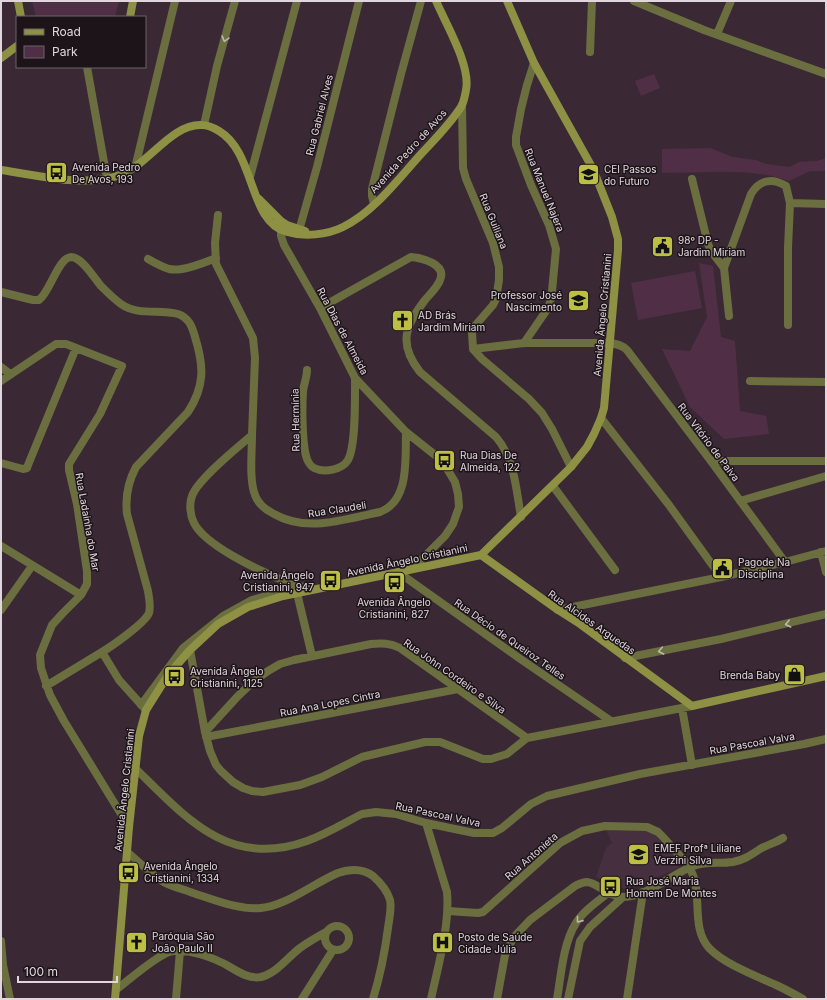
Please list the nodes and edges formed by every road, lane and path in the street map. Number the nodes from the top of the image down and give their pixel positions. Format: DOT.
graph roads {
  1 [pos="18,1"];
  2 [pos="133,1"];
  3 [pos="175,1"];
  4 [pos="235,1"];
  5 [pos="297,1"];
  6 [pos="359,1"];
  7 [pos="421,1"];
  8 [pos="436,1"];
  9 [pos="507,1"];
  10 [pos="592,1"];
  11 [pos="634,1"];
  12 [pos="731,1"];
  13 [pos="21,16"];
  14 [pos="130,16"];
  15 [pos="717,34"];
  16 [pos="16,47"];
  17 [pos="590,52"];
  18 [pos="1,58"];
  19 [pos="534,63"];
  20 [pos="87,68"];
  21 [pos="826,74"];
  22 [pos="462,105"];
  23 [pos="204,125"];
  24 [pos="135,168"];
  25 [pos="1,170"];
  26 [pos="250,178"];
  27 [pos="692,178"];
  28 [pos="107,179"];
  29 [pos="257,197"];
  30 [pos="790,203"];
  31 [pos="374,204"];
  32 [pos="826,204"];
  33 [pos="218,215"];
  34 [pos="281,221"];
  35 [pos="280,230"];
  36 [pos="298,232"];
  37 [pos="216,258"];
  38 [pos="148,259"];
  39 [pos="724,268"];
  40 [pos="1,292"];
  41 [pos="320,308"];
  42 [pos="729,316"];
  43 [pos="788,325"];
  44 [pos="524,343"];
  45 [pos="610,343"];
  46 [pos="76,348"];
  47 [pos="473,349"];
  48 [pos="1,367"];
  49 [pos="307,370"];
  50 [pos="10,374"];
  51 [pos="356,378"];
  52 [pos="1,381"];
  53 [pos="750,381"];
  54 [pos="826,382"];
  55 [pos="601,418"];
  56 [pos="406,432"];
  57 [pos="252,435"];
  58 [pos="711,461"];
  59 [pos="826,461"];
  60 [pos="1,463"];
  61 [pos="571,467"];
  62 [pos="826,476"];
  63 [pos="553,486"];
  64 [pos="740,501"];
  65 [pos="521,517"];
  66 [pos="1,546"];
  67 [pos="824,552"];
  68 [pos="481,555"];
  69 [pos="785,562"];
  70 [pos="32,566"];
  71 [pos="412,569"];
  72 [pos="616,570"];
  73 [pos="398,572"];
  74 [pos="826,572"];
  75 [pos="721,577"];
  76 [pos="289,584"];
  77 [pos="316,590"];
  78 [pos="298,593"];
  79 [pos="81,595"];
  80 [pos="1,610"];
  81 [pos="558,610"];
  82 [pos="826,614"];
  83 [pos="190,650"];
  84 [pos="102,652"];
  85 [pos="312,656"];
  86 [pos="625,658"];
  87 [pos="826,676"];
  88 [pos="46,686"];
  89 [pos="458,689"];
  90 [pos="692,706"];
  91 [pos="144,707"];
  92 [pos="682,708"];
  93 [pos="611,721"];
  94 [pos="205,734"];
  95 [pos="527,738"];
  96 [pos="826,739"];
  97 [pos="692,765"];
  98 [pos="135,768"];
  99 [pos="426,823"];
  100 [pos="129,827"];
  101 [pos="782,838"];
  102 [pos="127,852"];
  103 [pos="689,868"];
  104 [pos="643,892"];
  105 [pos="608,893"];
  106 [pos="623,897"];
  107 [pos="448,911"];
  108 [pos="326,932"];
  109 [pos="1,941"];
  110 [pos="333,950"];
  111 [pos="180,951"];
  112 [pos="117,989"];
  113 [pos="10,999"];
  114 [pos="115,999"];
  115 [pos="176,999"];
  116 [pos="302,999"];
  117 [pos="373,999"];
  118 [pos="431,999"];
  119 [pos="497,999"];
  120 [pos="557,999"];
  121 [pos="568,999"];
  122 [pos="627,999"];
  123 [pos="803,999"];
  1 -- 13 [label="street"];
  2 -- 14 [label="street"];
  3 -- 24 [label="street"];
  4 -- 23 [label="street, one-way"];
  5 -- 26 [label="street"];
  6 -- 36 [label="street, Rua Gabriel Alves"];
  7 -- 31 [label="street"];
  8 -- 22 [label="street, Avenida Pedro de Avos"];
  9 -- 19 [label="street, Avenida Ângelo Cristianini"];
  10 -- 17 [label="street"];
  11 -- 15 [label="street"];
  12 -- 15 [label="street"];
  15 -- 21 [label="street"];
  16 -- 18 [label="street"];
  19 -- 44 [label="street, Rua Manuel Najera"];
  19 -- 45 [label="street, Avenida Ângelo Cristianini"];
  20 -- 28 [label="street"];
  22 -- 31 [label="street, Avenida Pedro de Avos"];
  22 -- 47 [label="street, Rua Guiliana"];
  23 -- 24 [label="street"];
  23 -- 26 [label="street, Avenida Pedro de Avos"];
  24 -- 28 [label="street"];
  25 -- 28 [label="street"];
  26 -- 29 [label="street, Avenida Pedro de Avos"];
  27 -- 39 [label="street"];
  29 -- 34 [label="street, Avenida Pedro de Avos"];
  29 -- 35 [label="street, Avenida Pedro de Avos"];
  30 -- 32 [label="street"];
  30 -- 39 [label="street"];
  30 -- 43 [label="street"];
  31 -- 36 [label="street, Avenida Pedro de Avos"];
  33 -- 37 [label="street, Rua Claudeli"];
  34 -- 35 [label="street, Rua Dias de Almeida"];
  34 -- 36 [label="street, Avenida Pedro de Avos"];
  35 -- 36 [label="street, Avenida Pedro de Avos"];
  35 -- 41 [label="street, Rua Dias de Almeida"];
  37 -- 38 [label="street"];
  37 -- 57 [label="street, Rua Claudeli"];
  39 -- 42 [label="street"];
  40 -- 84 [label="street"];
  41 -- 51 [label="street, Rua Dias de Almeida"];
  41 -- 65 [label="street"];
  44 -- 45 [label="street"];
  44 -- 47 [label="street"];
  45 -- 55 [label="street, Avenida Ângelo Cristianini"];
  45 -- 58 [label="street, Rua Vitório de Paiva"];
  46 -- 50 [label="street"];
  46 -- 60 [label="street"];
  46 -- 79 [label="street, Rua Ladainha do Mar"];
  47 -- 61 [label="street"];
  48 -- 50 [label="street"];
  49 -- 51 [label="street, Rua Hermínia"];
  50 -- 52 [label="street"];
  51 -- 56 [label="street, Rua Dias de Almeida"];
  53 -- 54 [label="street"];
  55 -- 61 [label="street, Avenida Ângelo Cristianini"];
  55 -- 75 [label="street"];
  56 -- 57 [label="street, Rua Claudeli"];
  56 -- 71 [label="street, Rua Dias de Almeida"];
  57 -- 76 [label="street"];
  58 -- 59 [label="street"];
  58 -- 64 [label="street, Rua Vitório de Paiva"];
  61 -- 63 [label="street, Avenida Ângelo Cristianini"];
  62 -- 64 [label="street"];
  63 -- 65 [label="street, Avenida Ângelo Cristianini"];
  63 -- 72 [label="street"];
  64 -- 69 [label="street, Rua Vitório de Paiva"];
  65 -- 68 [label="street, Avenida Ângelo Cristianini"];
  66 -- 70 [label="street"];
  67 -- 69 [label="street"];
  67 -- 74 [label="street"];
  68 -- 71 [label="street, Avenida Ângelo Cristianini"];
  68 -- 81 [label="street, Rua Alcides Arguedas"];
  69 -- 75 [label="street"];
  70 -- 79 [label="street"];
  70 -- 80 [label="street"];
  71 -- 73 [label="street, Avenida Ângelo Cristianini"];
  73 -- 77 [label="street, Avenida Ângelo Cristianini"];
  73 -- 93 [label="street, Rua Décio de Queiroz Telles"];
  75 -- 81 [label="street"];
  76 -- 77 [label="street"];
  76 -- 78 [label="street"];
  76 -- 91 [label="street"];
  77 -- 78 [label="street, Avenida Ângelo Cristianini"];
  78 -- 83 [label="street, Avenida Ângelo Cristianini"];
  78 -- 85 [label="street"];
  79 -- 88 [label="street, Rua Ladainha do Mar"];
  81 -- 86 [label="street, Rua Alcides Arguedas"];
  82 -- 86 [label="street, one-way"];
  83 -- 91 [label="street, Avenida Ângelo Cristianini"];
  83 -- 94 [label="street"];
  84 -- 88 [label="street"];
  84 -- 91 [label="street"];
  85 -- 89 [label="street, Rua John Cordeiro e Silva"];
  85 -- 94 [label="street, Rua John Cordeiro e Silva"];
  86 -- 90 [label="street, Rua Alcides Arguedas"];
  87 -- 90 [label="street"];
  88 -- 100 [label="street, Rua Ladainha do Mar"];
  89 -- 94 [label="street, Rua Ana Lopes Cintra"];
  89 -- 95 [label="street, Rua John Cordeiro e Silva"];
  90 -- 92 [label="street"];
  91 -- 98 [label="street, Avenida Ângelo Cristianini"];
  92 -- 93 [label="street"];
  92 -- 97 [label="street"];
  93 -- 95 [label="street"];
  94 -- 95 [label="street"];
  96 -- 97 [label="street, Rua Pascoal Valva"];
  97 -- 99 [label="street, Rua Pascoal Valva"];
  98 -- 99 [label="street, Rua Pascoal Valva"];
  98 -- 100 [label="street, Avenida Ângelo Cristianini"];
  99 -- 107 [label="street"];
  100 -- 102 [label="street, Avenida Ângelo Cristianini"];
  101 -- 103 [label="street"];
  102 -- 112 [label="street, Avenida Ângelo Cristianini"];
  102 -- 117 [label="street"];
  103 -- 104 [label="street"];
  103 -- 107 [label="street, Rua Antonieta"];
  103 -- 123 [label="street"];
  104 -- 106 [label="street"];
  104 -- 122 [label="street"];
  105 -- 106 [label="street"];
  105 -- 119 [label="street"];
  105 -- 120 [label="street, one-way"];
  106 -- 121 [label="street"];
  107 -- 118 [label="street"];
  108 -- 110 [label="street"];
  108 -- 110 [label="street"];
  108 -- 111 [label="street"];
  109 -- 113 [label="street"];
  110 -- 116 [label="street"];
  111 -- 112 [label="street"];
  111 -- 115 [label="street"];
  112 -- 114 [label="street, Avenida Ângelo Cristianini"];
}
